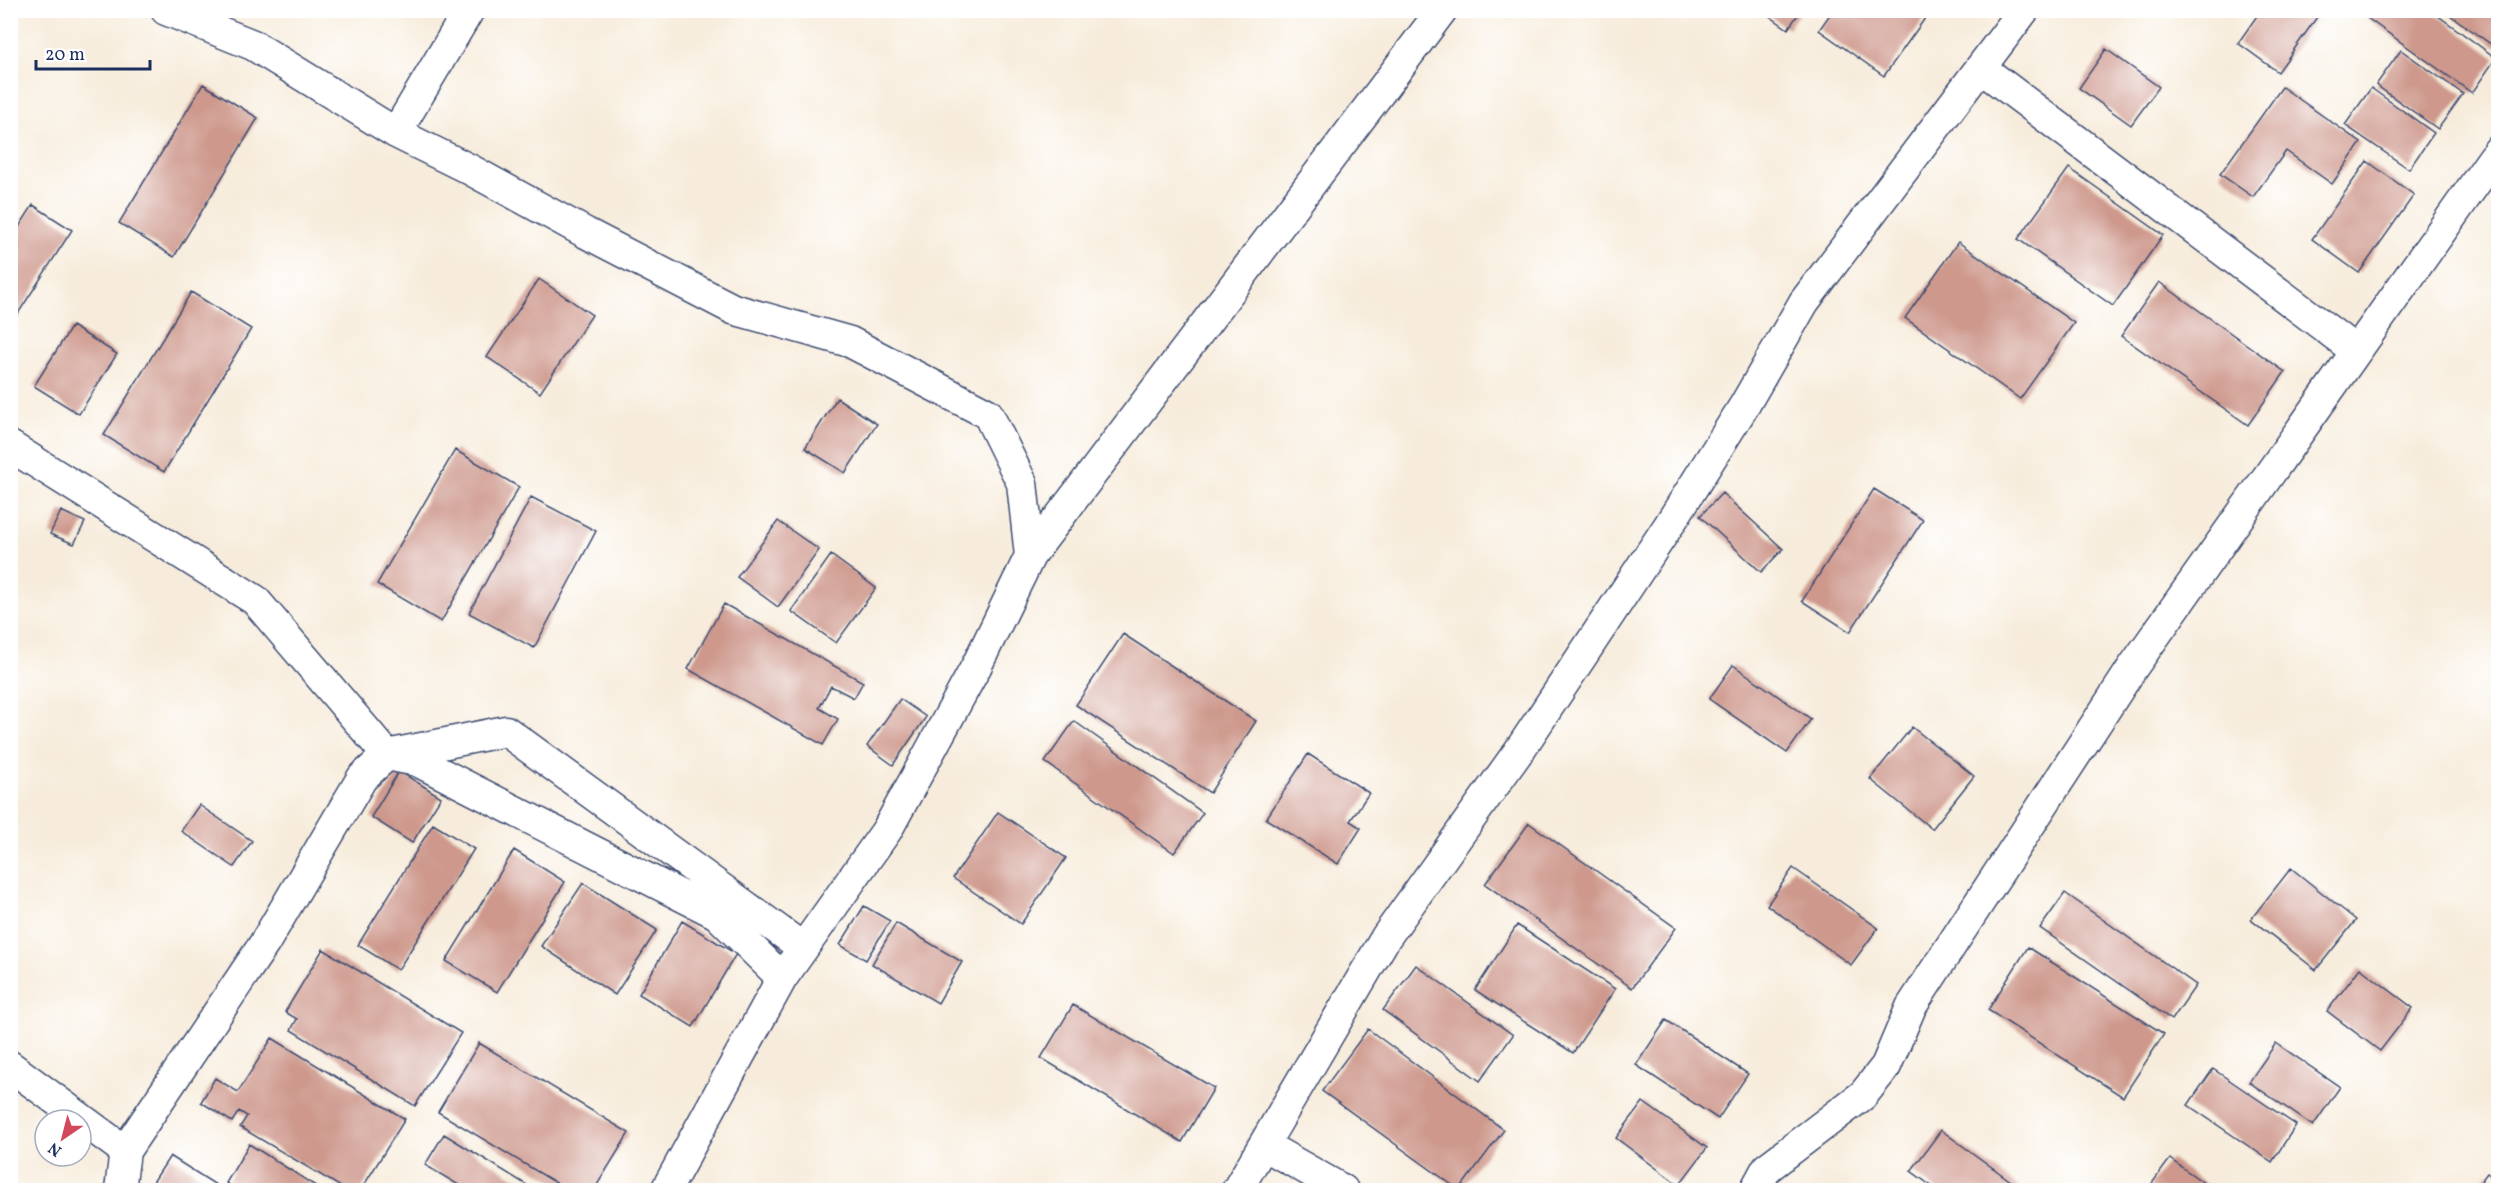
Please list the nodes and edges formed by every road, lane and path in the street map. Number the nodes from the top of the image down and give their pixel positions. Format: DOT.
graph roads {
  1 [pos="166,10"];
  2 [pos="469,10"];
  3 [pos="1442,10"];
  4 [pos="2024,10"];
  5 [pos="1980,68"];
  6 [pos="396,133"];
  7 [pos="2499,151"];
  8 [pos="2356,351"];
  9 [pos="10,446"];
  10 [pos="1030,556"];
  11 [pos="387,755"];
  12 [pos="803,948"];
  13 [pos="782,978"];
  14 [pos="10,1066"];
  15 [pos="1264,1145"];
  16 [pos="125,1151"];
  17 [pos="120,1191"];
  18 [pos="666,1191"];
  19 [pos="1237,1191"];
  20 [pos="1343,1191"];
  21 [pos="1755,1191"];
  1 -- 6 [label="street"];
  2 -- 6 [label="street"];
  3 -- 10 [label="street"];
  4 -- 5 [label="street"];
  5 -- 8 [label="street"];
  5 -- 15 [label="street"];
  6 -- 10 [label="street"];
  7 -- 8 [label="street"];
  8 -- 21 [label="street"];
  9 -- 11 [label="street"];
  10 -- 12 [label="street"];
  11 -- 12 [label="street"];
  11 -- 13 [label="street"];
  11 -- 16 [label="street"];
  12 -- 13 [label="street"];
  13 -- 18 [label="street"];
  14 -- 16 [label="street"];
  15 -- 19 [label="street"];
  15 -- 20 [label="street"];
  16 -- 17 [label="street"];
}
